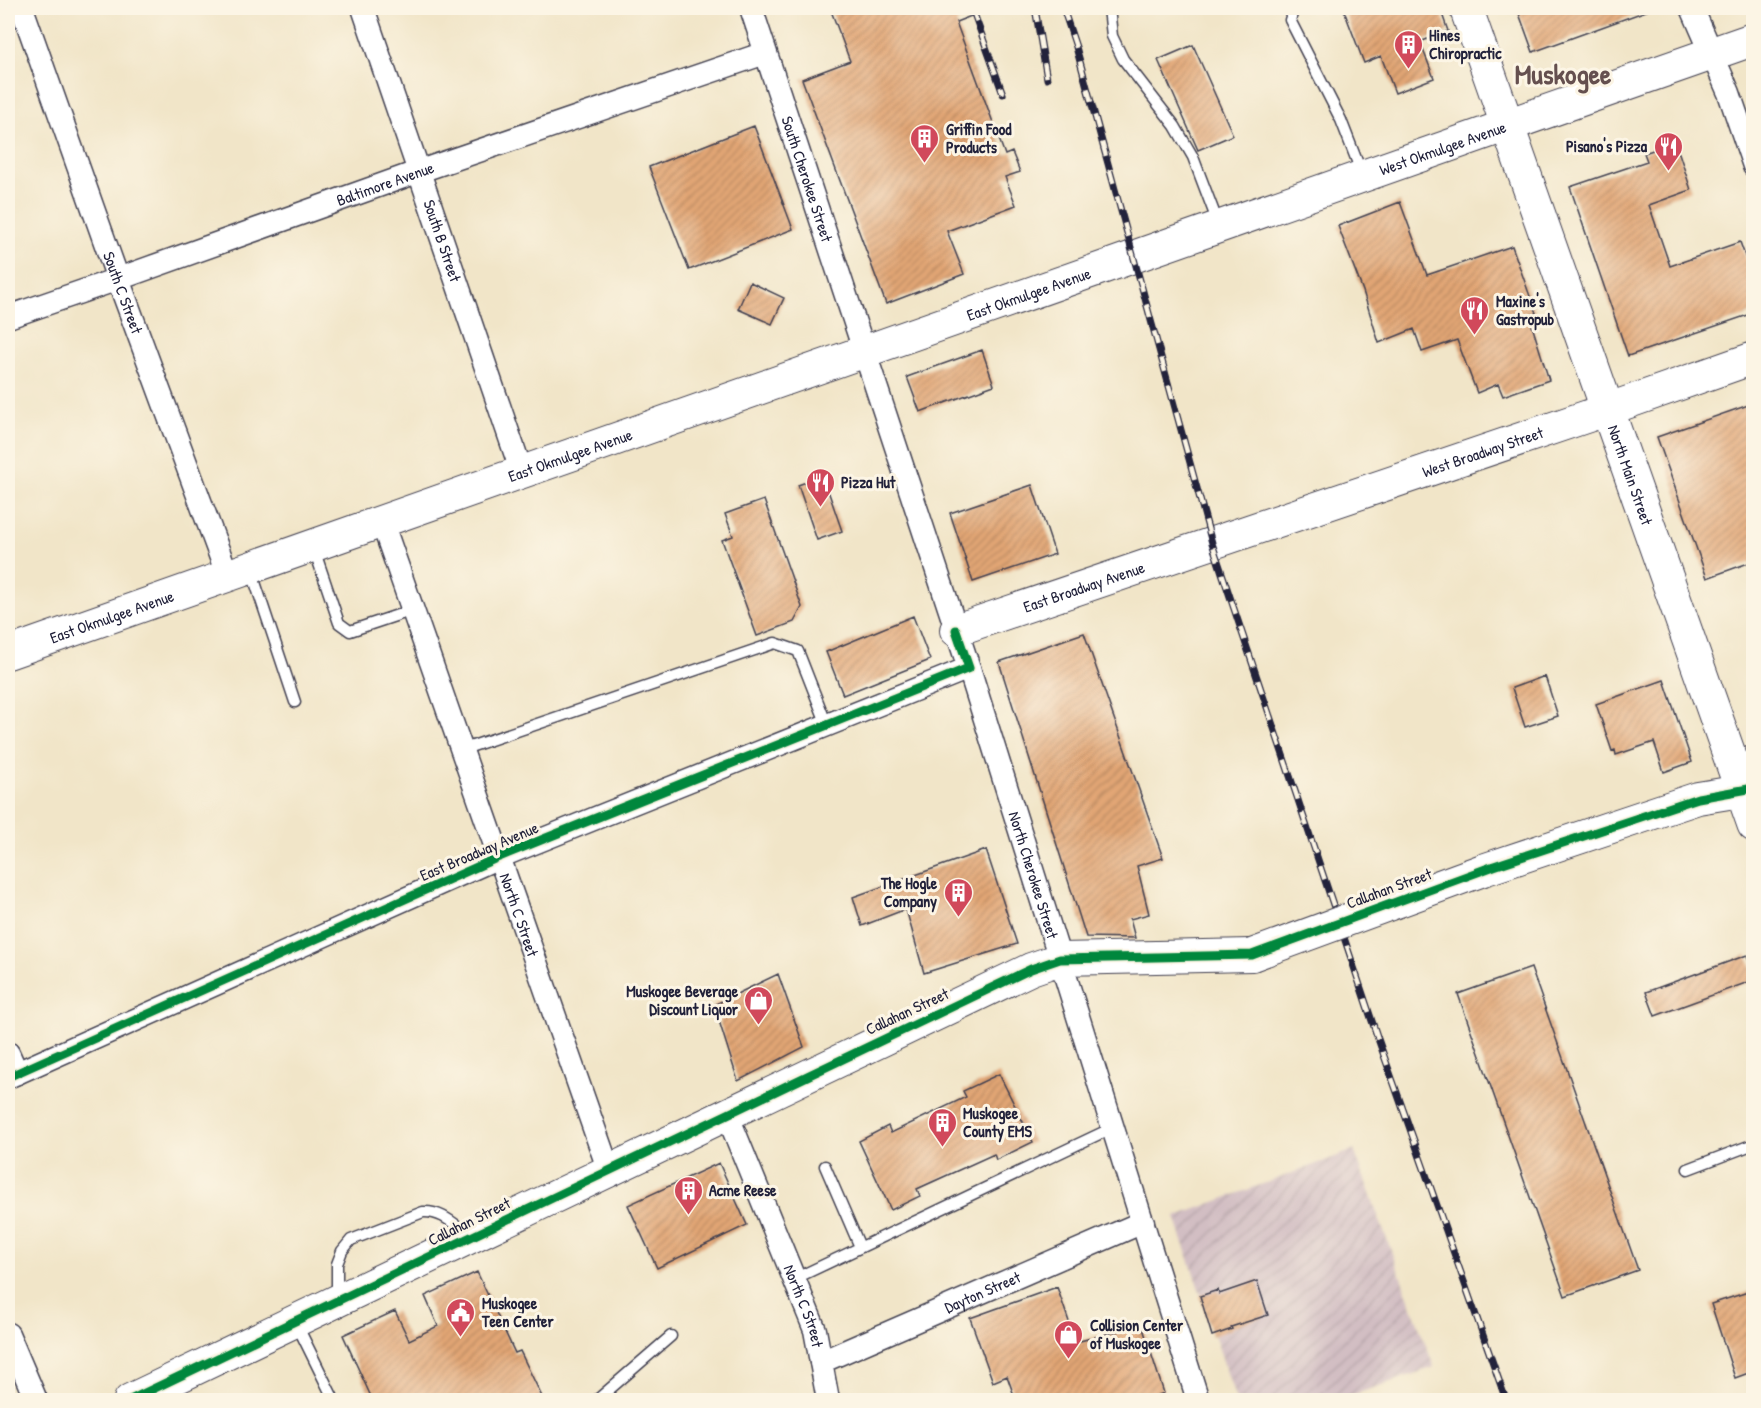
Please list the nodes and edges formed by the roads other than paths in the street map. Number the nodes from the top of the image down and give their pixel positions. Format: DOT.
graph roads {
  1 [pos="22,8"];
  2 [pos="363,8"];
  3 [pos="751,8"];
  4 [pos="1108,8"];
  5 [pos="1293,8"];
  6 [pos="1466,8"];
  7 [pos="1692,8"];
  8 [pos="1754,39"];
  9 [pos="765,52"];
  10 [pos="1711,54"];
  11 [pos="1508,125"];
  12 [pos="1753,161"];
  13 [pos="420,171"];
  14 [pos="1363,177"];
  15 [pos="1219,226"];
  16 [pos="1133,256"];
  17 [pos="118,279"];
  18 [pos="8,316"];
  19 [pos="865,351"];
  20 [pos="1754,358"];
  21 [pos="1606,410"];
  22 [pos="522,473"];
  23 [pos="382,522"];
  24 [pos="1212,543"];
  25 [pos="313,545"];
  26 [pos="238,570"];
  27 [pos="413,610"];
  28 [pos="956,630"];
  29 [pos="8,653"];
  30 [pos="969,668"];
  31 [pos="295,702"];
  32 [pos="827,725"];
  33 [pos="461,750"];
  34 [pos="1747,790"];
  35 [pos="1754,825"];
  36 [pos="499,857"];
  37 [pos="1060,958"];
  38 [pos="11,1068"];
  39 [pos="727,1114"];
  40 [pos="1112,1128"];
  41 [pos="1754,1144"];
  42 [pos="825,1166"];
  43 [pos="1688,1169"];
  44 [pos="609,1171"];
  45 [pos="1143,1222"];
  46 [pos="472,1237"];
  47 [pos="860,1247"];
  48 [pos="794,1279"];
  49 [pos="337,1301"];
  50 [pos="295,1322"];
  51 [pos="8,1334"];
  52 [pos="671,1336"];
  53 [pos="821,1362"];
  54 [pos="36,1401"];
  55 [pos="130,1401"];
  56 [pos="334,1401"];
  57 [pos="597,1401"];
  58 [pos="828,1401"];
  59 [pos="1198,1401"];
  1 -- 17 [label="street, South C Street"];
  2 -- 13 [label="street, South B Street"];
  3 -- 9 [label="street, South Cherokee Street"];
  4 -- 15 [label="lane"];
  5 -- 14 [label="lane"];
  6 -- 11 [label="main road, North Main Street"];
  7 -- 10 [label="street"];
  8 -- 10 [label="main road, West Okmulgee Avenue"];
  9 -- 13 [label="street, Baltimore Avenue"];
  9 -- 19 [label="street, South Cherokee Street"];
  10 -- 11 [label="main road, West Okmulgee Avenue"];
  10 -- 12 [label="street"];
  11 -- 14 [label="street, West Okmulgee Avenue"];
  11 -- 21 [label="main road, North Main Street"];
  13 -- 17 [label="street, Baltimore Avenue"];
  13 -- 22 [label="street, South B Street"];
  14 -- 15 [label="street, West Okmulgee Avenue"];
  15 -- 16 [label="street, West Okmulgee Avenue"];
  16 -- 19 [label="street, East Okmulgee Avenue"];
  17 -- 18 [label="street, Baltimore Avenue"];
  17 -- 26 [label="street, South C Street"];
  19 -- 22 [label="street, East Okmulgee Avenue"];
  19 -- 28 [label="street, North Cherokee Street"];
  20 -- 21 [label="street, West Broadway Street"];
  21 -- 24 [label="street, West Broadway Street"];
  21 -- 34 [label="main road, North Main Street"];
  22 -- 23 [label="street, East Okmulgee Avenue"];
  23 -- 25 [label="street, East Okmulgee Avenue"];
  23 -- 27 [label="street, North C Street"];
  24 -- 28 [label="street, East Broadway Avenue"];
  25 -- 26 [label="street, East Okmulgee Avenue"];
  25 -- 27 [label="lane"];
  26 -- 29 [label="street, East Okmulgee Avenue"];
  26 -- 31 [label="lane"];
  27 -- 33 [label="street, North C Street"];
  28 -- 30 [label="street, North Cherokee Street"];
  30 -- 32 [label="street, East Broadway Avenue"];
  30 -- 37 [label="street, North Cherokee Street"];
  32 -- 33 [label="lane"];
  32 -- 36 [label="street, East Broadway Avenue"];
  33 -- 36 [label="street, North C Street"];
  34 -- 35 [label="main road, North Main Street"];
  34 -- 37 [label="street, Callahan Street, bridge"];
  36 -- 38 [label="street, East Broadway Avenue"];
  36 -- 44 [label="street, North C Street"];
  37 -- 39 [label="street, Callahan Street"];
  37 -- 40 [label="street, North Cherokee Street"];
  39 -- 44 [label="street, Callahan Street"];
  39 -- 48 [label="street, North C Street"];
  40 -- 45 [label="street, North Cherokee Street"];
  40 -- 47 [label="lane"];
  41 -- 43 [label="lane"];
  42 -- 47 [label="lane"];
  44 -- 46 [label="street, Callahan Street"];
  45 -- 53 [label="street, Dayton Street"];
  45 -- 59 [label="street, North Cherokee Street"];
  46 -- 49 [label="street, Callahan Street"];
  46 -- 49 [label="lane"];
  47 -- 48 [label="lane"];
  48 -- 53 [label="street, North C Street"];
  49 -- 50 [label="street, Callahan Street"];
  50 -- 55 [label="street, Callahan Street"];
  50 -- 56 [label="lane"];
  51 -- 54 [label="street"];
  52 -- 57 [label="lane"];
  53 -- 58 [label="street, North C Street"];
}
